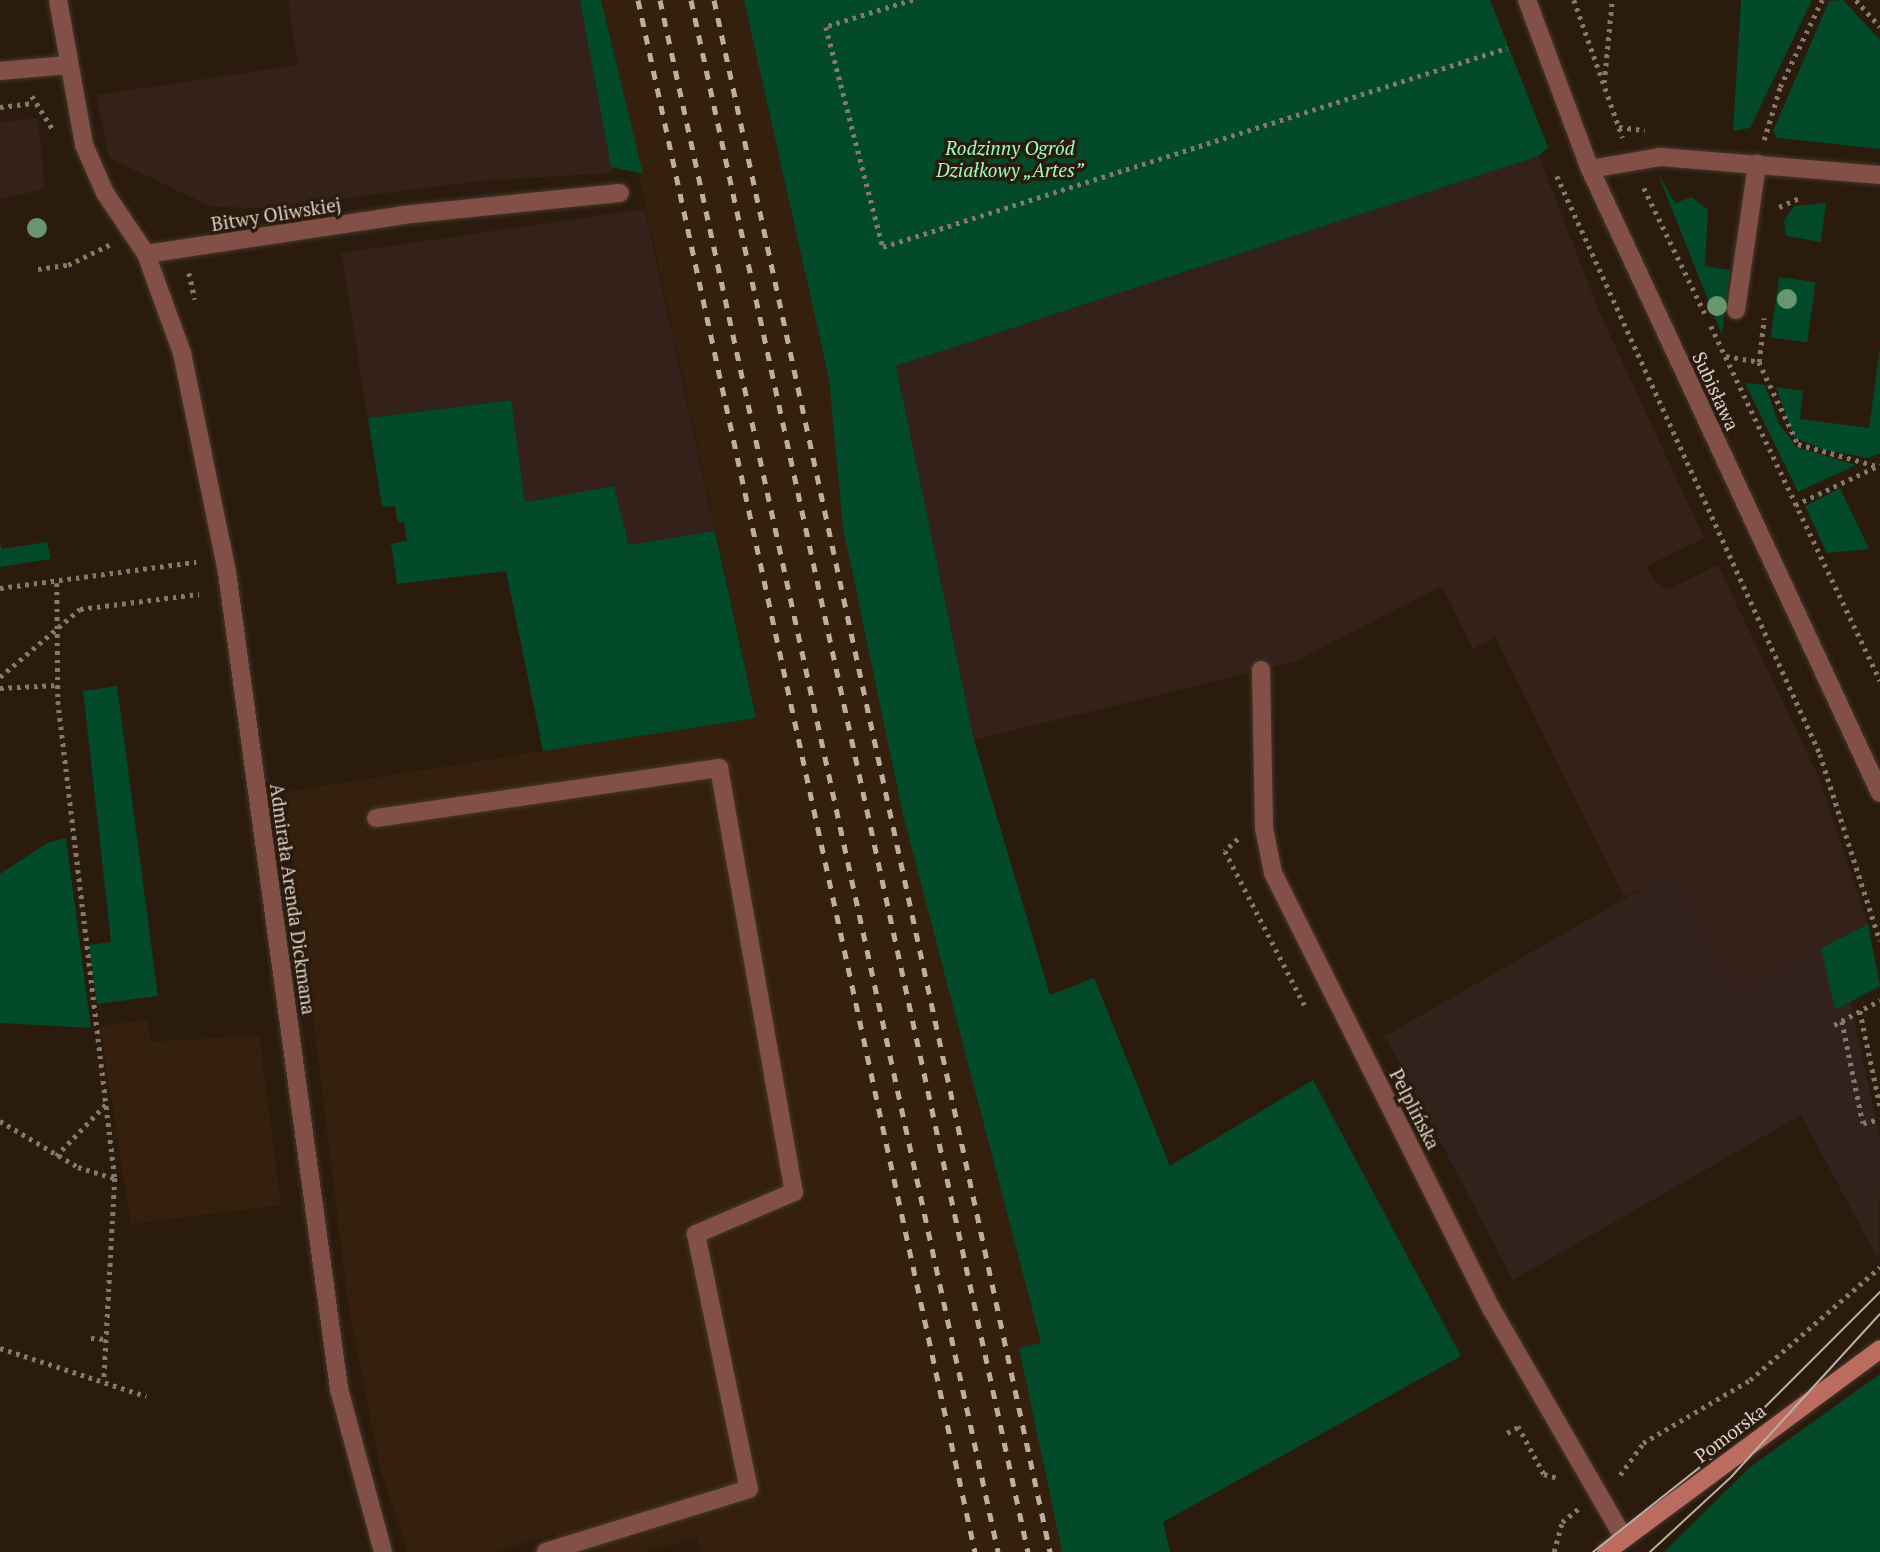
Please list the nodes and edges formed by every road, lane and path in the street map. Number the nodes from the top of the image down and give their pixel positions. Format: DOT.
graph roads {
  1 [pos="58,0"];
  2 [pos="913,0"];
  3 [pos="1527,0"];
  4 [pos="1574,0"];
  5 [pos="1612,0"];
  6 [pos="1822,0"];
  7 [pos="1856,0"];
  8 [pos="1880,27"];
  9 [pos="1507,48"];
  10 [pos="68,65"];
  11 [pos="0,71"];
  12 [pos="1604,87"];
  13 [pos="0,107"];
  14 [pos="58,136"];
  15 [pos="1633,160"];
  16 [pos="1756,164"];
  17 [pos="1590,169"];
  18 [pos="1880,175"];
  19 [pos="1557,176"];
  20 [pos="620,193"];
  21 [pos="103,233"];
  22 [pos="111,243"];
  23 [pos="114,251"];
  24 [pos="146,254"];
  25 [pos="38,269"];
  26 [pos="1736,310"];
  27 [pos="1726,356"];
  28 [pos="1878,465"];
  29 [pos="1795,505"];
  30 [pos="201,551"];
  31 [pos="57,583"];
  32 [pos="0,588"];
  33 [pos="199,594"];
  34 [pos="61,621"];
  35 [pos="1261,670"];
  36 [pos="0,677"];
  37 [pos="1880,681"];
  38 [pos="57,685"];
  39 [pos="0,688"];
  40 [pos="1880,793"];
  41 [pos="376,818"];
  42 [pos="1880,941"];
  43 [pos="1880,1000"];
  44 [pos="1860,1011"];
  45 [pos="1842,1021"];
  46 [pos="1834,1025"];
  47 [pos="106,1104"];
  48 [pos="1880,1106"];
  49 [pos="1880,1119"];
  50 [pos="0,1121"];
  51 [pos="56,1156"];
  52 [pos="115,1178"];
  53 [pos="1880,1267"];
  54 [pos="91,1338"];
  55 [pos="107,1339"];
  56 [pos="0,1348"];
  57 [pos="1880,1349"];
  58 [pos="104,1382"];
  59 [pos="146,1396"];
  60 [pos="1507,1433"];
  61 [pos="1567,1480"];
  62 [pos="1598,1495"];
  63 [pos="1624,1538"];
  64 [pos="383,1552"];
  65 [pos="547,1552"];
  66 [pos="1554,1552"];
  67 [pos="1606,1552"];
  1 -- 10 [label="street"];
  2 -- 9 [label="path"];
  3 -- 17 [label="street, Subisława"];
  4 -- 12 [label="path"];
  5 -- 12 [label="path"];
  6 -- 16 [label="path"];
  7 -- 8 [label="path"];
  10 -- 11 [label="street"];
  10 -- 24 [label="street"];
  12 -- 15 [label="path"];
  13 -- 14 [label="path"];
  15 -- 16 [label="street"];
  15 -- 17 [label="street"];
  15 -- 27 [label="path"];
  16 -- 18 [label="street"];
  16 -- 26 [label="street"];
  17 -- 40 [label="street, Subisława"];
  19 -- 42 [label="path"];
  20 -- 24 [label="street, Bitwy Oliwskiej"];
  21 -- 22 [label="path"];
  22 -- 23 [label="path"];
  22 -- 25 [label="path"];
  24 -- 64 [label="street, Admirała Arenda Dickmana"];
  27 -- 28 [label="path"];
  27 -- 29 [label="path"];
  28 -- 29 [label="path"];
  29 -- 37 [label="path"];
  30 -- 31 [label="path"];
  31 -- 32 [label="path"];
  31 -- 34 [label="path"];
  33 -- 34 [label="path"];
  34 -- 36 [label="path"];
  34 -- 38 [label="path"];
  35 -- 62 [label="street, Pelplińska"];
  38 -- 39 [label="path"];
  38 -- 47 [label="path"];
  41 -- 65 [label="street"];
  43 -- 44 [label="path"];
  44 -- 45 [label="path"];
  44 -- 48 [label="path"];
  45 -- 46 [label="path"];
  45 -- 49 [label="path"];
  47 -- 51 [label="path"];
  47 -- 52 [label="path"];
  50 -- 51 [label="path"];
  51 -- 52 [label="path"];
  52 -- 55 [label="path"];
  53 -- 62 [label="path"];
  54 -- 55 [label="path"];
  55 -- 58 [label="path"];
  56 -- 58 [label="path"];
  57 -- 63 [label="main road, Pomorska"];
  58 -- 59 [label="path"];
  60 -- 61 [label="path"];
  62 -- 63 [label="street, Pelplińska"];
  62 -- 66 [label="path"];
  63 -- 67 [label="main road, Pomorska"];
}
